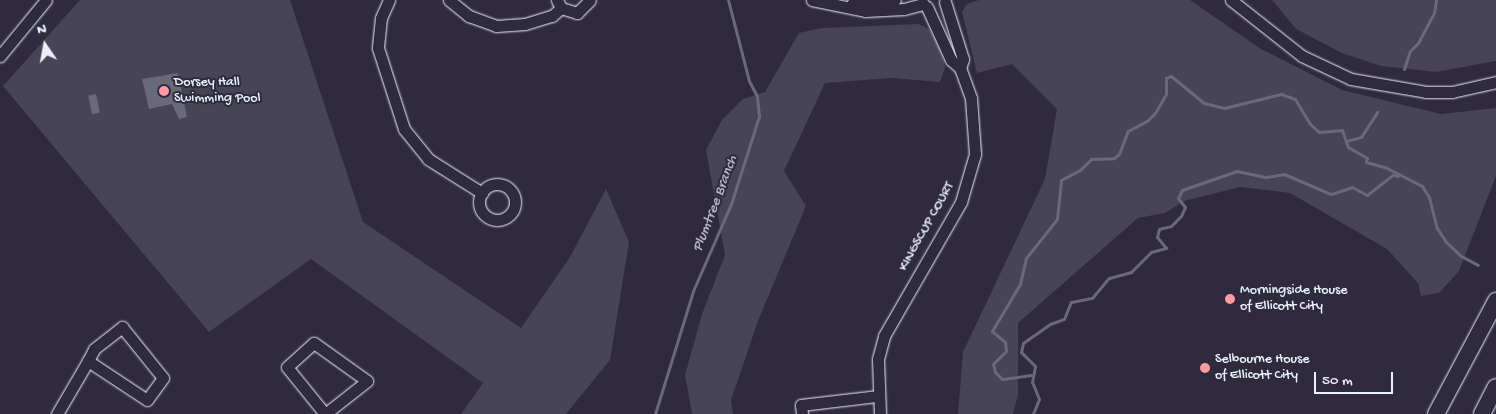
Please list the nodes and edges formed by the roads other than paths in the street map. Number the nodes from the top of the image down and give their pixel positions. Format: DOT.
graph roads {
  1 [pos="46,0"];
  2 [pos="389,0"];
  3 [pos="449,0"];
  4 [pos="590,0"];
  5 [pos="812,0"];
  6 [pos="895,0"];
  7 [pos="1231,0"];
  8 [pos="945,1"];
  9 [pos="559,4"];
  10 [pos="924,4"];
  11 [pos="840,5"];
  12 [pos="0,56"];
  13 [pos="960,68"];
  14 [pos="1496,82"];
  15 [pos="482,193"];
  16 [pos="1496,301"];
  17 [pos="88,361"];
  18 [pos="1496,387"];
  19 [pos="878,396"];
  20 [pos="57,414"];
  21 [pos="325,414"];
  22 [pos="802,414"];
  23 [pos="880,414"];
  24 [pos="1436,414"];
  25 [pos="1482,414"];
  1 -- 12 [label="street"];
  2 -- 15 [label="street"];
  3 -- 9 [label="street"];
  4 -- 9 [label="street"];
  5 -- 11 [label="street"];
  6 -- 11 [label="street"];
  7 -- 14 [label="street"];
  8 -- 10 [label="street"];
  8 -- 13 [label="street, KINGSCUP COURT"];
  10 -- 11 [label="street"];
  10 -- 13 [label="street, KINGSCUP COURT"];
  13 -- 19 [label="street, KINGSCUP COURT"];
  16 -- 24 [label="highway"];
  17 -- 17 [label="street"];
  17 -- 20 [label="street"];
  18 -- 25 [label="highway"];
  19 -- 22 [label="street"];
  19 -- 23 [label="street, KINGSCUP COURT"];
  21 -- 21 [label="street"];
}
